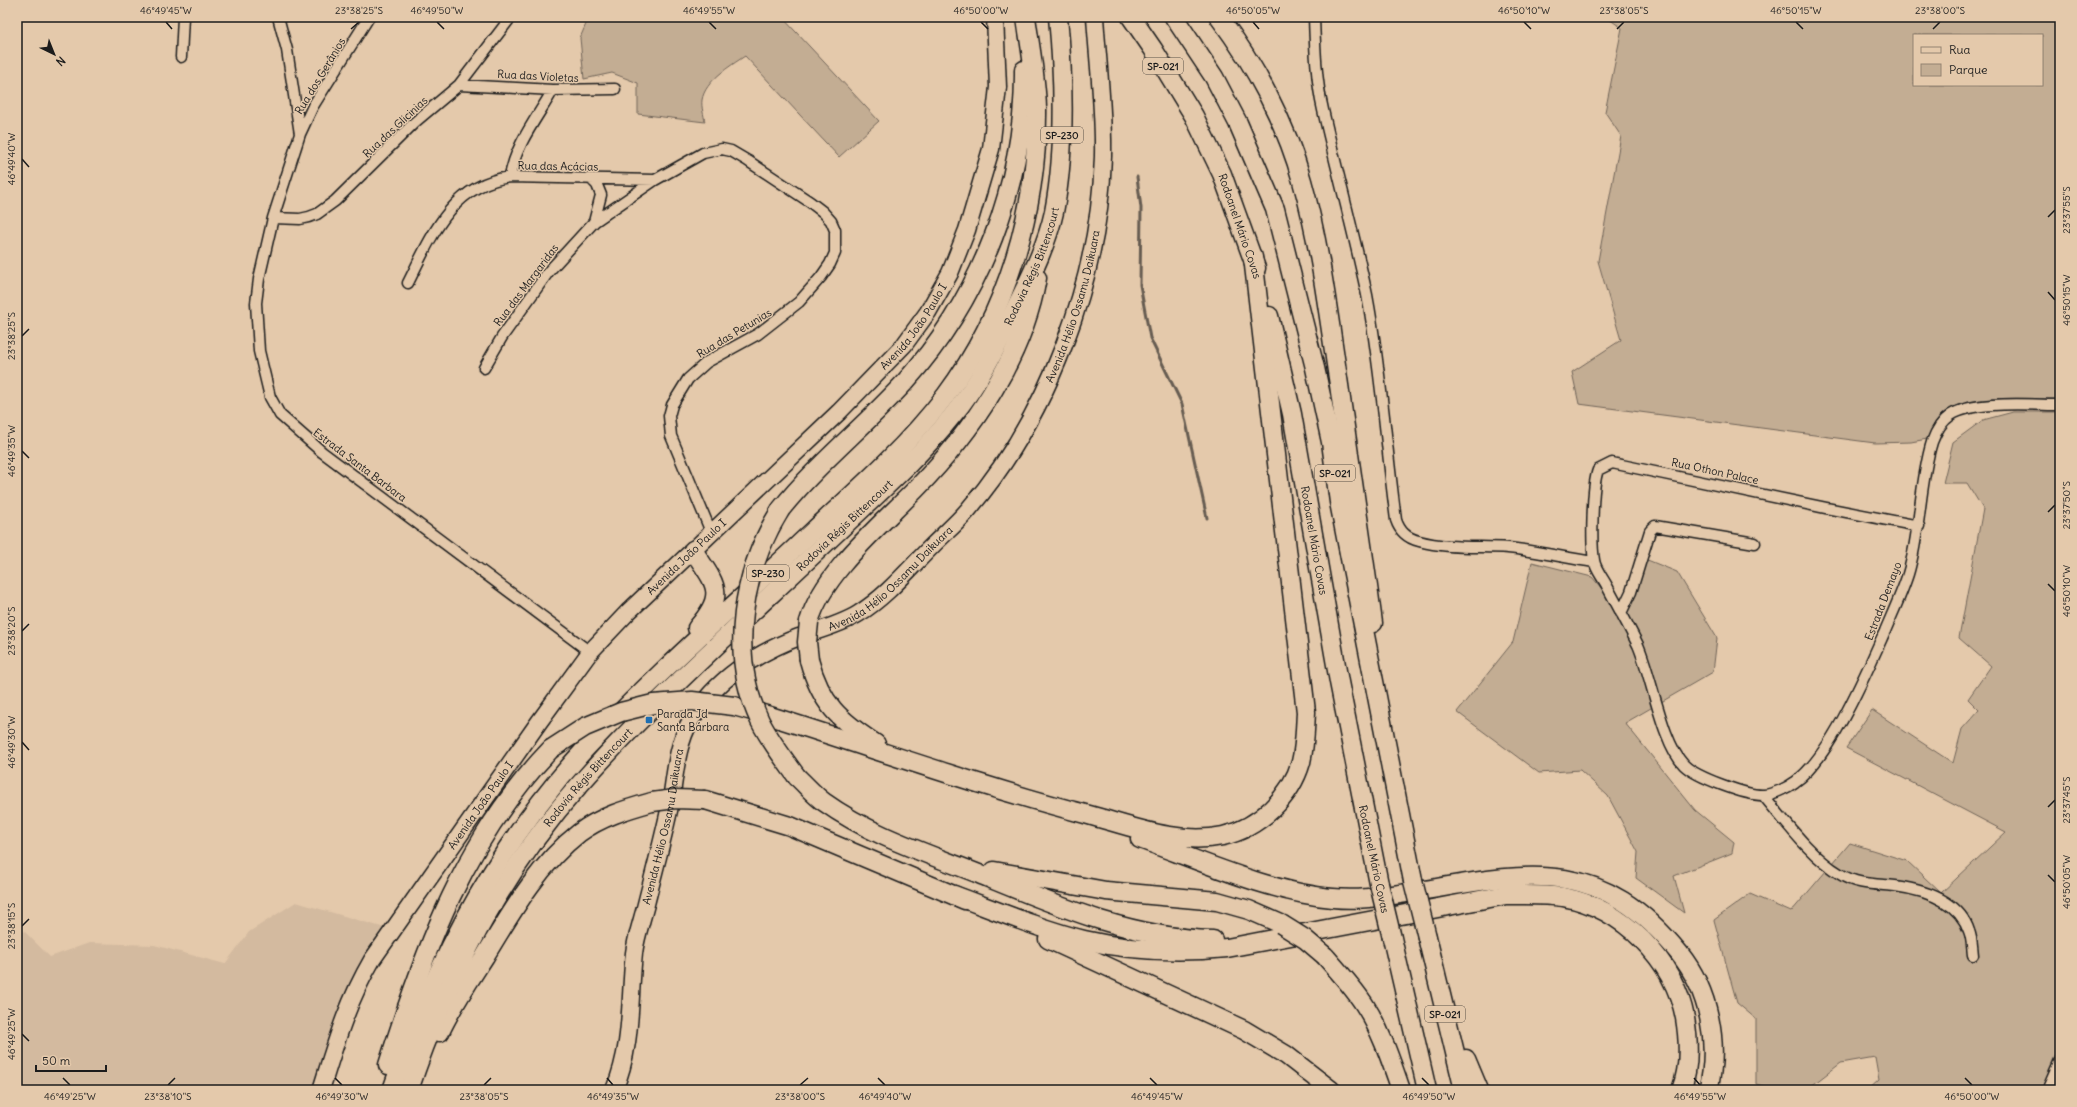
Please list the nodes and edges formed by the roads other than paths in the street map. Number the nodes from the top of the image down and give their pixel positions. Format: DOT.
graph roads {
  1 [pos="183,17"];
  2 [pos="278,17"];
  3 [pos="369,17"];
  4 [pos="511,17"];
  5 [pos="995,17"];
  6 [pos="1025,17"];
  7 [pos="1058,17"];
  8 [pos="1095,17"];
  9 [pos="1130,17"];
  10 [pos="1174,17"];
  11 [pos="1314,17"];
  12 [pos="1221,20"];
  13 [pos="181,57"];
  14 [pos="459,85"];
  15 [pos="615,89"];
  16 [pos="553,90"];
  17 [pos="300,134"];
  18 [pos="510,177"];
  19 [pos="591,179"];
  20 [pos="655,180"];
  21 [pos="273,218"];
  22 [pos="594,222"];
  23 [pos="1042,252"];
  24 [pos="1253,257"];
  25 [pos="408,283"];
  26 [pos="484,368"];
  27 [pos="2060,405"];
  28 [pos="1919,526"];
  29 [pos="711,532"];
  30 [pos="1755,543"];
  31 [pos="693,550"];
  32 [pos="1594,562"];
  33 [pos="1621,613"];
  34 [pos="590,652"];
  35 [pos="631,702"];
  36 [pos="1387,747"];
  37 [pos="893,756"];
  38 [pos="1763,795"];
  39 [pos="1045,804"];
  40 [pos="946,861"];
  41 [pos="954,895"];
  42 [pos="1278,931"];
  43 [pos="1974,955"];
  44 [pos="1438,981"];
  45 [pos="2060,1060"];
  46 [pos="2049,1085"];
  47 [pos="321,1090"];
  48 [pos="381,1090"];
  49 [pos="392,1090"];
  50 [pos="409,1090"];
  51 [pos="415,1090"];
  52 [pos="614,1090"];
  53 [pos="1332,1090"];
  54 [pos="1401,1090"];
  55 [pos="1427,1090"];
  56 [pos="1464,1090"];
  57 [pos="1479,1090"];
  58 [pos="1681,1090"];
  59 [pos="1708,1090"];
  1 -- 13 [label="street"];
  2 -- 17 [label="street"];
  3 -- 17 [label="street, Rua dos Gerânios"];
  4 -- 14 [label="street, Rua das Glicinias"];
  5 -- 29 [label="main road, Avenida João Paulo I"];
  6 -- 35 [label="highway, Rodovia Régis Bittencourt / SP-230"];
  6 -- 40 [label="highway, bridge"];
  7 -- 23 [label="highway, Rodovia Régis Bittencourt / SP-230"];
  8 -- 52 [label="main road, Avenida Hélio Ossamu Daikuara"];
  9 -- 24 [label="highway, Rodoanel Mário Covas / SP-021"];
  10 -- 36 [label="highway, SP-021"];
  11 -- 32 [label="street"];
  12 -- 36 [label="highway"];
  14 -- 16 [label="street, Rua das Violetas"];
  14 -- 21 [label="street, Rua das Glicinias"];
  15 -- 16 [label="street, Rua das Violetas"];
  16 -- 18 [label="street, Rua das Acácias"];
  17 -- 21 [label="street, Rua dos Gerânios"];
  18 -- 19 [label="street, Rua das Acácias"];
  18 -- 25 [label="street"];
  19 -- 20 [label="street, Rua das Acácias"];
  19 -- 22 [label="street, Rua das Margaridas"];
  20 -- 22 [label="street, Rua das Petunias"];
  20 -- 29 [label="street, Rua das Petunias"];
  21 -- 34 [label="street, Estrada Santa Barbara"];
  22 -- 26 [label="street, Rua das Margaridas"];
  23 -- 37 [label="highway, bridge"];
  23 -- 50 [label="highway, Rodovia Régis Bittencourt / SP-230"];
  24 -- 39 [label="highway"];
  24 -- 55 [label="highway, Rodoanel Mário Covas / SP-021, bridge"];
  27 -- 28 [label="street, Estrada Demayo"];
  28 -- 32 [label="street, Rua Othon Palace"];
  28 -- 38 [label="street, Estrada Demayo"];
  29 -- 31 [label="main road, Avenida João Paulo I"];
  30 -- 33 [label="street"];
  31 -- 34 [label="main road, Avenida João Paulo I"];
  31 -- 35 [label="highway"];
  32 -- 33 [label="street, Estrada Demayo"];
  33 -- 38 [label="street, Estrada Demayo"];
  34 -- 47 [label="main road, Avenida João Paulo I"];
  35 -- 49 [label="highway, Rodovia Régis Bittencourt / SP-230"];
  36 -- 44 [label="highway, SP-021, bridge"];
  37 -- 39 [label="highway"];
  37 -- 48 [label="highway, bridge"];
  38 -- 43 [label="street"];
  39 -- 59 [label="highway"];
  40 -- 42 [label="highway"];
  40 -- 42 [label="highway"];
  41 -- 42 [label="highway"];
  41 -- 51 [label="highway, bridge"];
  41 -- 53 [label="highway"];
  42 -- 54 [label="highway, bridge"];
  42 -- 58 [label="highway"];
  44 -- 56 [label="highway, SP-021"];
  44 -- 57 [label="highway"];
  45 -- 46 [label="street"];
}
